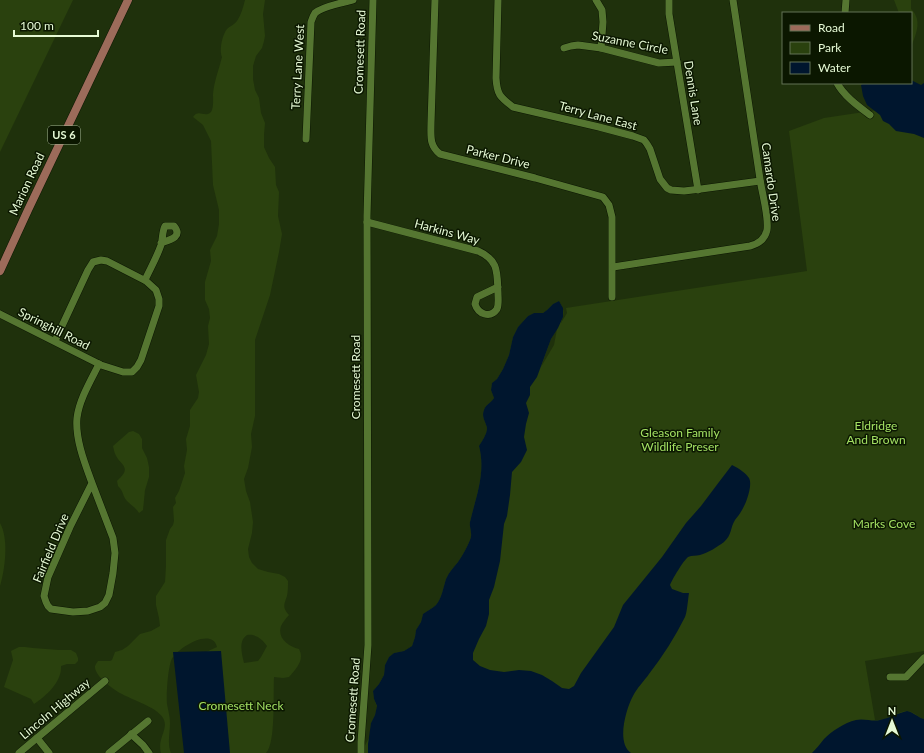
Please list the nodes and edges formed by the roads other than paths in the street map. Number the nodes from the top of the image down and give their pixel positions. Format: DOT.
graph roads {
  1 [pos="128,0"];
  2 [pos="353,0"];
  3 [pos="373,0"];
  4 [pos="435,0"];
  5 [pos="498,0"];
  6 [pos="596,0"];
  7 [pos="669,0"];
  8 [pos="733,0"];
  9 [pos="846,0"];
  10 [pos="845,12"];
  11 [pos="564,48"];
  12 [pos="601,48"];
  13 [pos="677,62"];
  14 [pos="838,84"];
  15 [pos="870,115"];
  16 [pos="306,139"];
  17 [pos="760,181"];
  18 [pos="698,190"];
  19 [pos="366,222"];
  20 [pos="161,243"];
  21 [pos="613,267"];
  22 [pos="0,271"];
  23 [pos="144,280"];
  24 [pos="498,287"];
  25 [pos="612,297"];
  26 [pos="0,314"];
  27 [pos="55,341"];
  28 [pos="99,364"];
  29 [pos="92,483"];
  30 [pos="924,658"];
  31 [pos="890,677"];
  32 [pos="105,682"];
  33 [pos="148,721"];
  34 [pos="131,734"];
  35 [pos="37,738"];
  36 [pos="19,753"];
  37 [pos="49,753"];
  38 [pos="109,753"];
  39 [pos="149,753"];
  40 [pos="361,753"];
  1 -- 22 [label="main road, Marion Road / US 6"];
  2 -- 16 [label="street, Terry Lane West"];
  3 -- 19 [label="street, Cromesett Road"];
  4 -- 21 [label="street, Parker Drive"];
  5 -- 18 [label="street, Terry Lane East"];
  6 -- 12 [label="street"];
  7 -- 13 [label="street, Dennis Lane"];
  8 -- 17 [label="street, Camardo Drive"];
  9 -- 10 [label="street"];
  11 -- 12 [label="street, Suzanne Circle"];
  12 -- 13 [label="street, Suzanne Circle"];
  13 -- 18 [label="street, Dennis Lane"];
  14 -- 15 [label="street"];
  17 -- 18 [label="street, Terry Lane East"];
  17 -- 21 [label="street, Camardo Drive"];
  19 -- 24 [label="street, Harkins Way"];
  19 -- 40 [label="street, Cromesett Road"];
  20 -- 23 [label="street"];
  21 -- 25 [label="street, Parker Drive"];
  23 -- 27 [label="street"];
  23 -- 28 [label="street"];
  26 -- 27 [label="street, Springhill Road"];
  27 -- 28 [label="street, Springhill Road"];
  28 -- 29 [label="street, Fairfield Drive"];
  29 -- 29 [label="street, Fairfield Drive"];
  30 -- 31 [label="street"];
  32 -- 35 [label="street, Lincoln Highway"];
  33 -- 34 [label="street"];
  34 -- 38 [label="street"];
  34 -- 39 [label="street"];
  35 -- 36 [label="street, Lincoln Highway"];
  35 -- 37 [label="street"];
}
